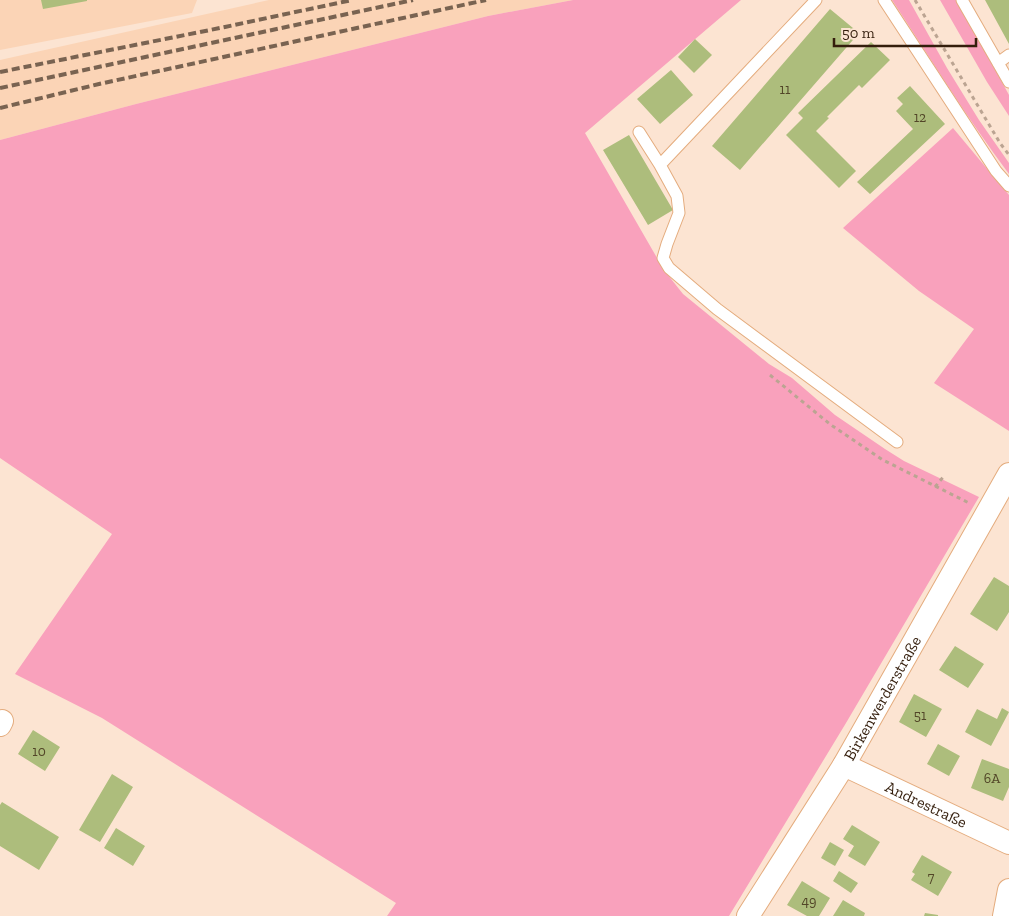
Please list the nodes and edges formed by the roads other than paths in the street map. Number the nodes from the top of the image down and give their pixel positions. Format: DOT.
graph roads {
  1 [pos="816,0"];
  2 [pos="884,0"];
  3 [pos="962,0"];
  4 [pos="1009,55"];
  5 [pos="998,63"];
  6 [pos="1009,82"];
  7 [pos="639,132"];
  8 [pos="660,165"];
  9 [pos="1009,186"];
  10 [pos="897,442"];
  11 [pos="1009,474"];
  12 [pos="844,765"];
  13 [pos="1009,843"];
  14 [pos="1009,890"];
  15 [pos="748,916"];
  16 [pos="1004,916"];
  1 -- 8 [label="lane"];
  2 -- 9 [label="lane"];
  3 -- 5 [label="lane"];
  4 -- 5 [label="lane"];
  5 -- 6 [label="lane"];
  7 -- 8 [label="lane"];
  8 -- 10 [label="lane"];
  11 -- 12 [label="street, Birkenwerderstraße"];
  12 -- 13 [label="street, Andrestraße"];
  12 -- 15 [label="street, Birkenwerderstraße"];
  14 -- 16 [label="street"];
}
